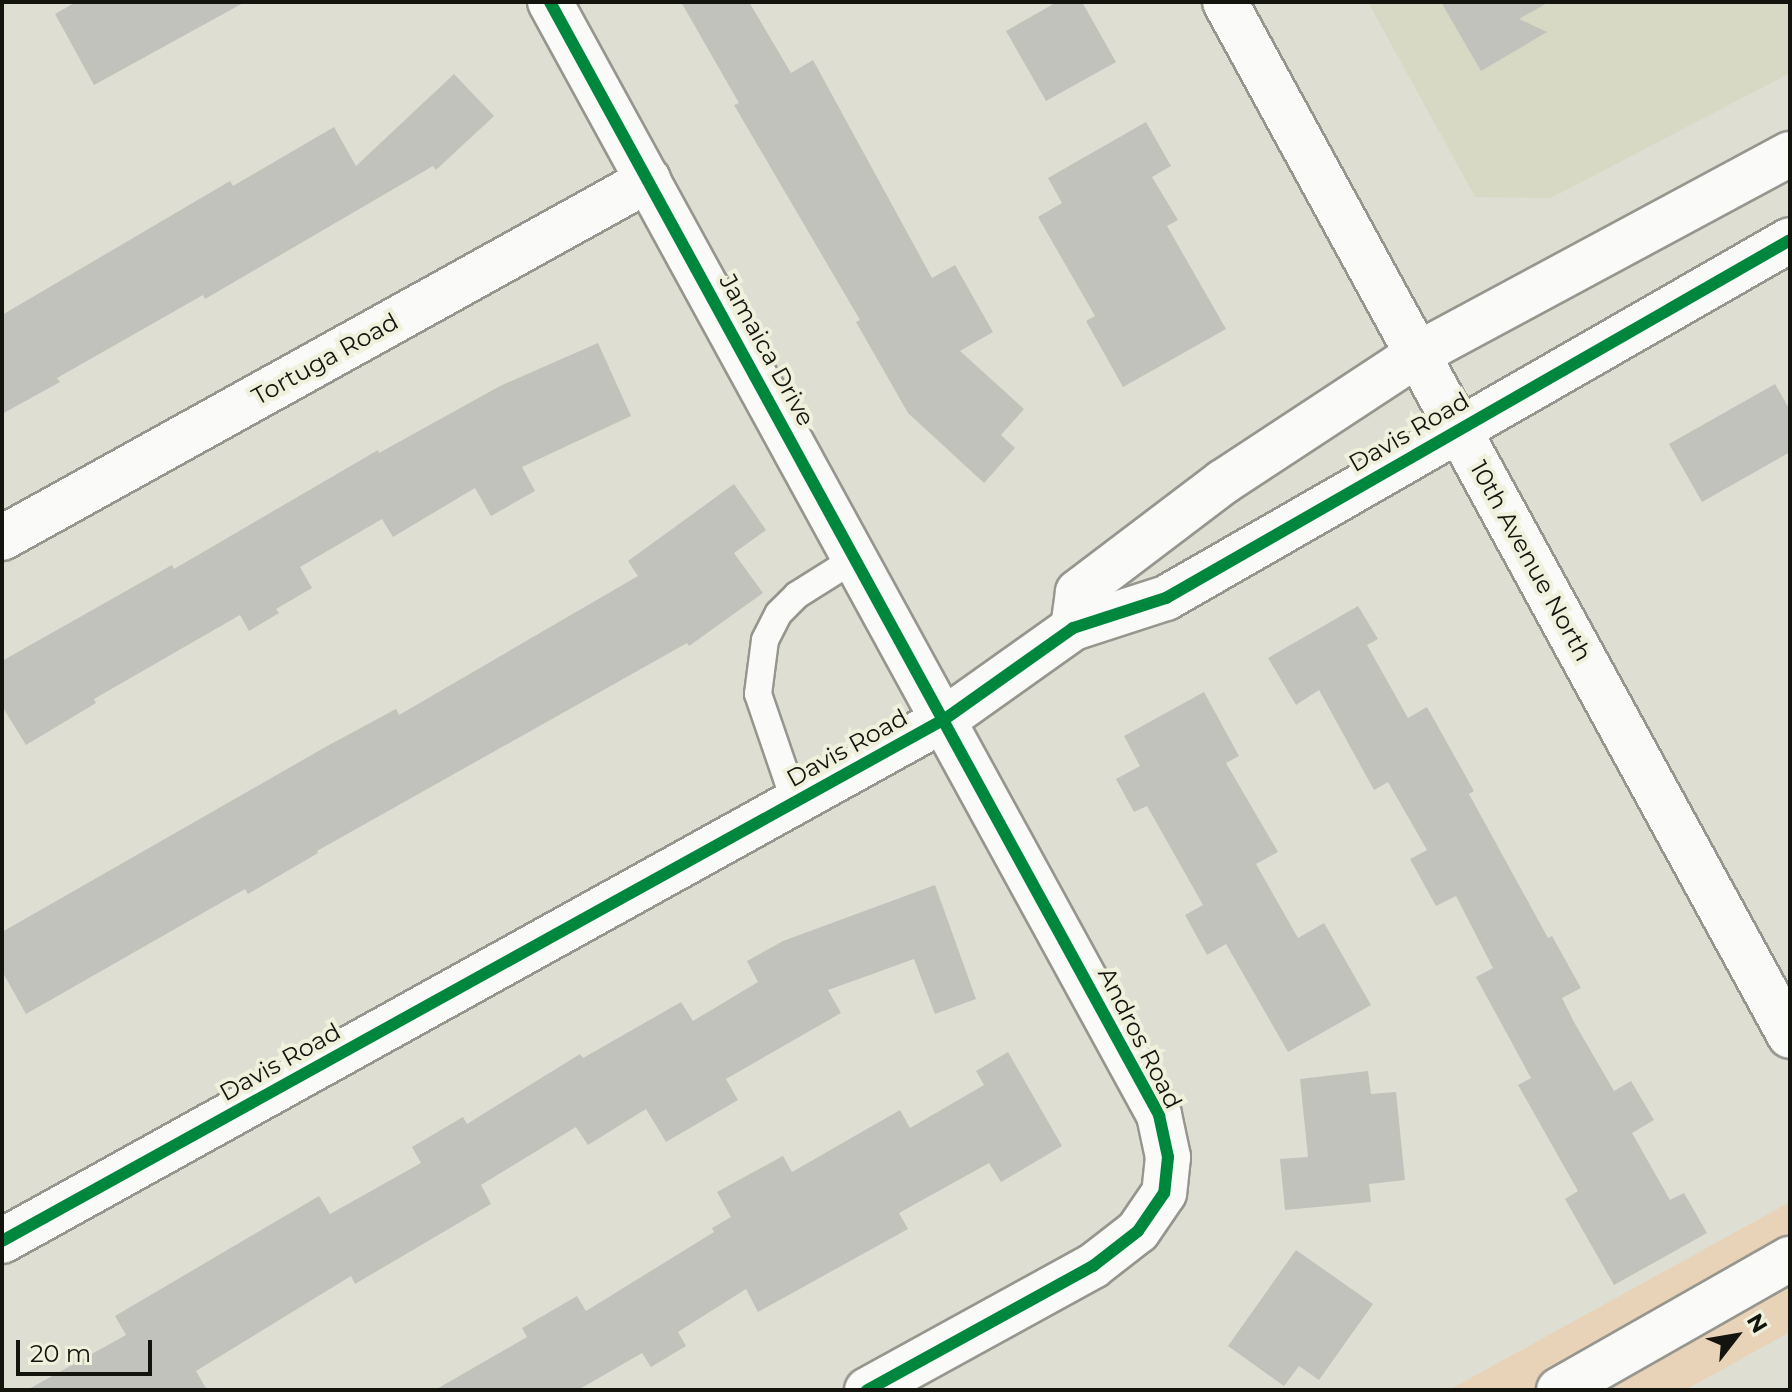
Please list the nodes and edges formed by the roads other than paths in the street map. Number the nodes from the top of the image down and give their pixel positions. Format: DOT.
graph roads {
  1 [pos="550,2"];
  2 [pos="1225,2"];
  3 [pos="1790,154"];
  4 [pos="648,180"];
  5 [pos="1790,240"];
  6 [pos="1418,354"];
  7 [pos="1459,428"];
  8 [pos="2,538"];
  9 [pos="856,558"];
  10 [pos="1073,628"];
  11 [pos="945,719"];
  12 [pos="795,802"];
  13 [pos="1790,1036"];
  14 [pos="2,1241"];
  15 [pos="1790,1259"];
  16 [pos="867,1390"];
  17 [pos="1559,1390"];
  1 -- 4 [label="street, Jamaica Drive"];
  2 -- 6 [label="street, 10th Avenue North"];
  3 -- 6 [label="street"];
  4 -- 8 [label="street, Tortuga Road"];
  4 -- 9 [label="street, Jamaica Drive"];
  5 -- 7 [label="street, Davis Road"];
  6 -- 7 [label="street, 10th Avenue North"];
  6 -- 10 [label="street"];
  7 -- 10 [label="street, Davis Road"];
  7 -- 13 [label="street, 10th Avenue North"];
  9 -- 11 [label="street, Jamaica Drive"];
  9 -- 12 [label="lane"];
  10 -- 11 [label="street, Davis Road"];
  11 -- 12 [label="street, Davis Road"];
  11 -- 16 [label="street, Andros Road"];
  12 -- 14 [label="street, Davis Road"];
  15 -- 17 [label="street"];
}
